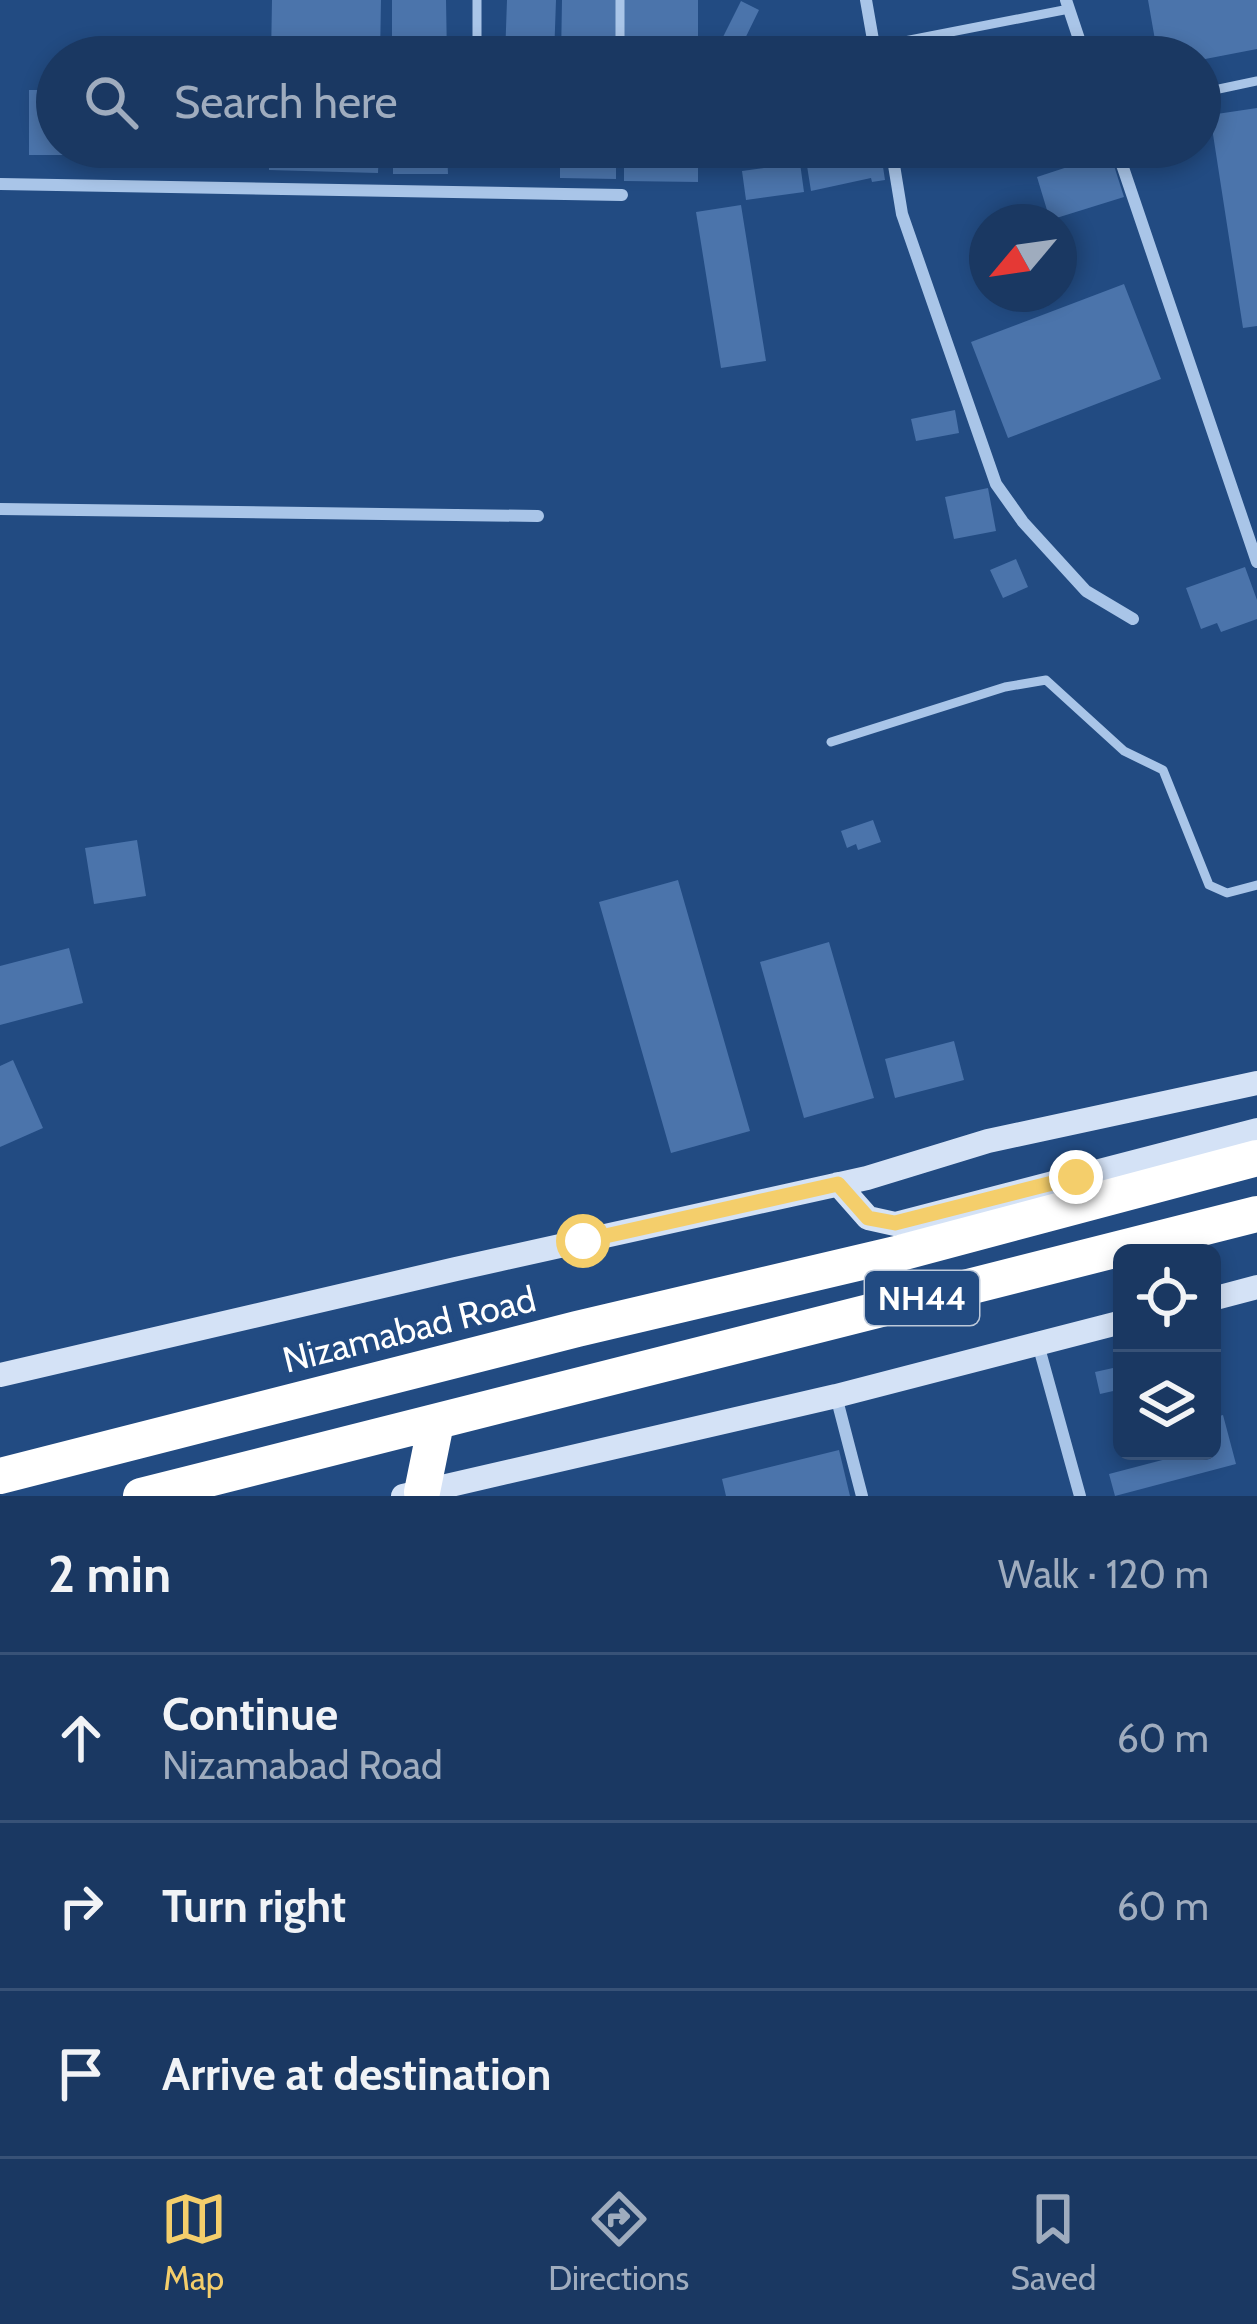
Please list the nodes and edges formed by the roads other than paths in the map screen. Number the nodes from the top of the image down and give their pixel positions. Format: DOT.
graph roads {
  1 [pos="477,0"];
  2 [pos="620,0"];
  3 [pos="866,0"];
  4 [pos="1068,4"];
  5 [pos="477,36"];
  6 [pos="620,36"];
  7 [pos="872,36"];
  8 [pos="939,36"];
  9 [pos="1078,36"];
  10 [pos="1257,82"];
  11 [pos="1221,89"];
  12 [pos="894,168"];
  13 [pos="1123,168"];
  14 [pos="0,184"];
  15 [pos="622,195"];
  16 [pos="0,509"];
  17 [pos="538,517"];
  18 [pos="1257,562"];
  19 [pos="1133,619"];
  20 [pos="831,742"];
  21 [pos="1257,885"];
  22 [pos="1257,1083"];
  23 [pos="1257,1130"];
  24 [pos="1257,1158"];
  25 [pos="838,1184"];
  26 [pos="1257,1214"];
  27 [pos="1257,1287"];
  28 [pos="1221,1297"];
  29 [pos="1113,1324"];
  30 [pos="1038,1344"];
  31 [pos="0,1375"];
  32 [pos="836,1396"];
  33 [pos="436,1423"];
  34 [pos="0,1476"];
  35 [pos="429,1493"];
  36 [pos="141,1496"];
  37 [pos="862,1496"];
  38 [pos="1079,1496"];
  1 -- 5 [label="lane"];
  2 -- 6 [label="lane"];
  3 -- 7 [label="street"];
  4 -- 8 [label="lane"];
  4 -- 9 [label="street"];
  10 -- 11 [label="lane"];
  12 -- 19 [label="street"];
  13 -- 18 [label="street"];
  14 -- 15 [label="street"];
  16 -- 17 [label="street"];
  20 -- 21 [label="lane"];
  22 -- 25 [label="main road, Nizamabad Road"];
  23 -- 25 [label="main road"];
  24 -- 34 [label="highway, Nizamabad Road / NH44"];
  25 -- 31 [label="main road, Nizamabad Road"];
  26 -- 33 [label="highway, NH44"];
  27 -- 28 [label="main road"];
  29 -- 30 [label="main road"];
  30 -- 32 [label="main road"];
  30 -- 38 [label="street"];
  32 -- 35 [label="main road"];
  32 -- 37 [label="street"];
  33 -- 35 [label="highway"];
  33 -- 36 [label="highway, NH44"];
}
